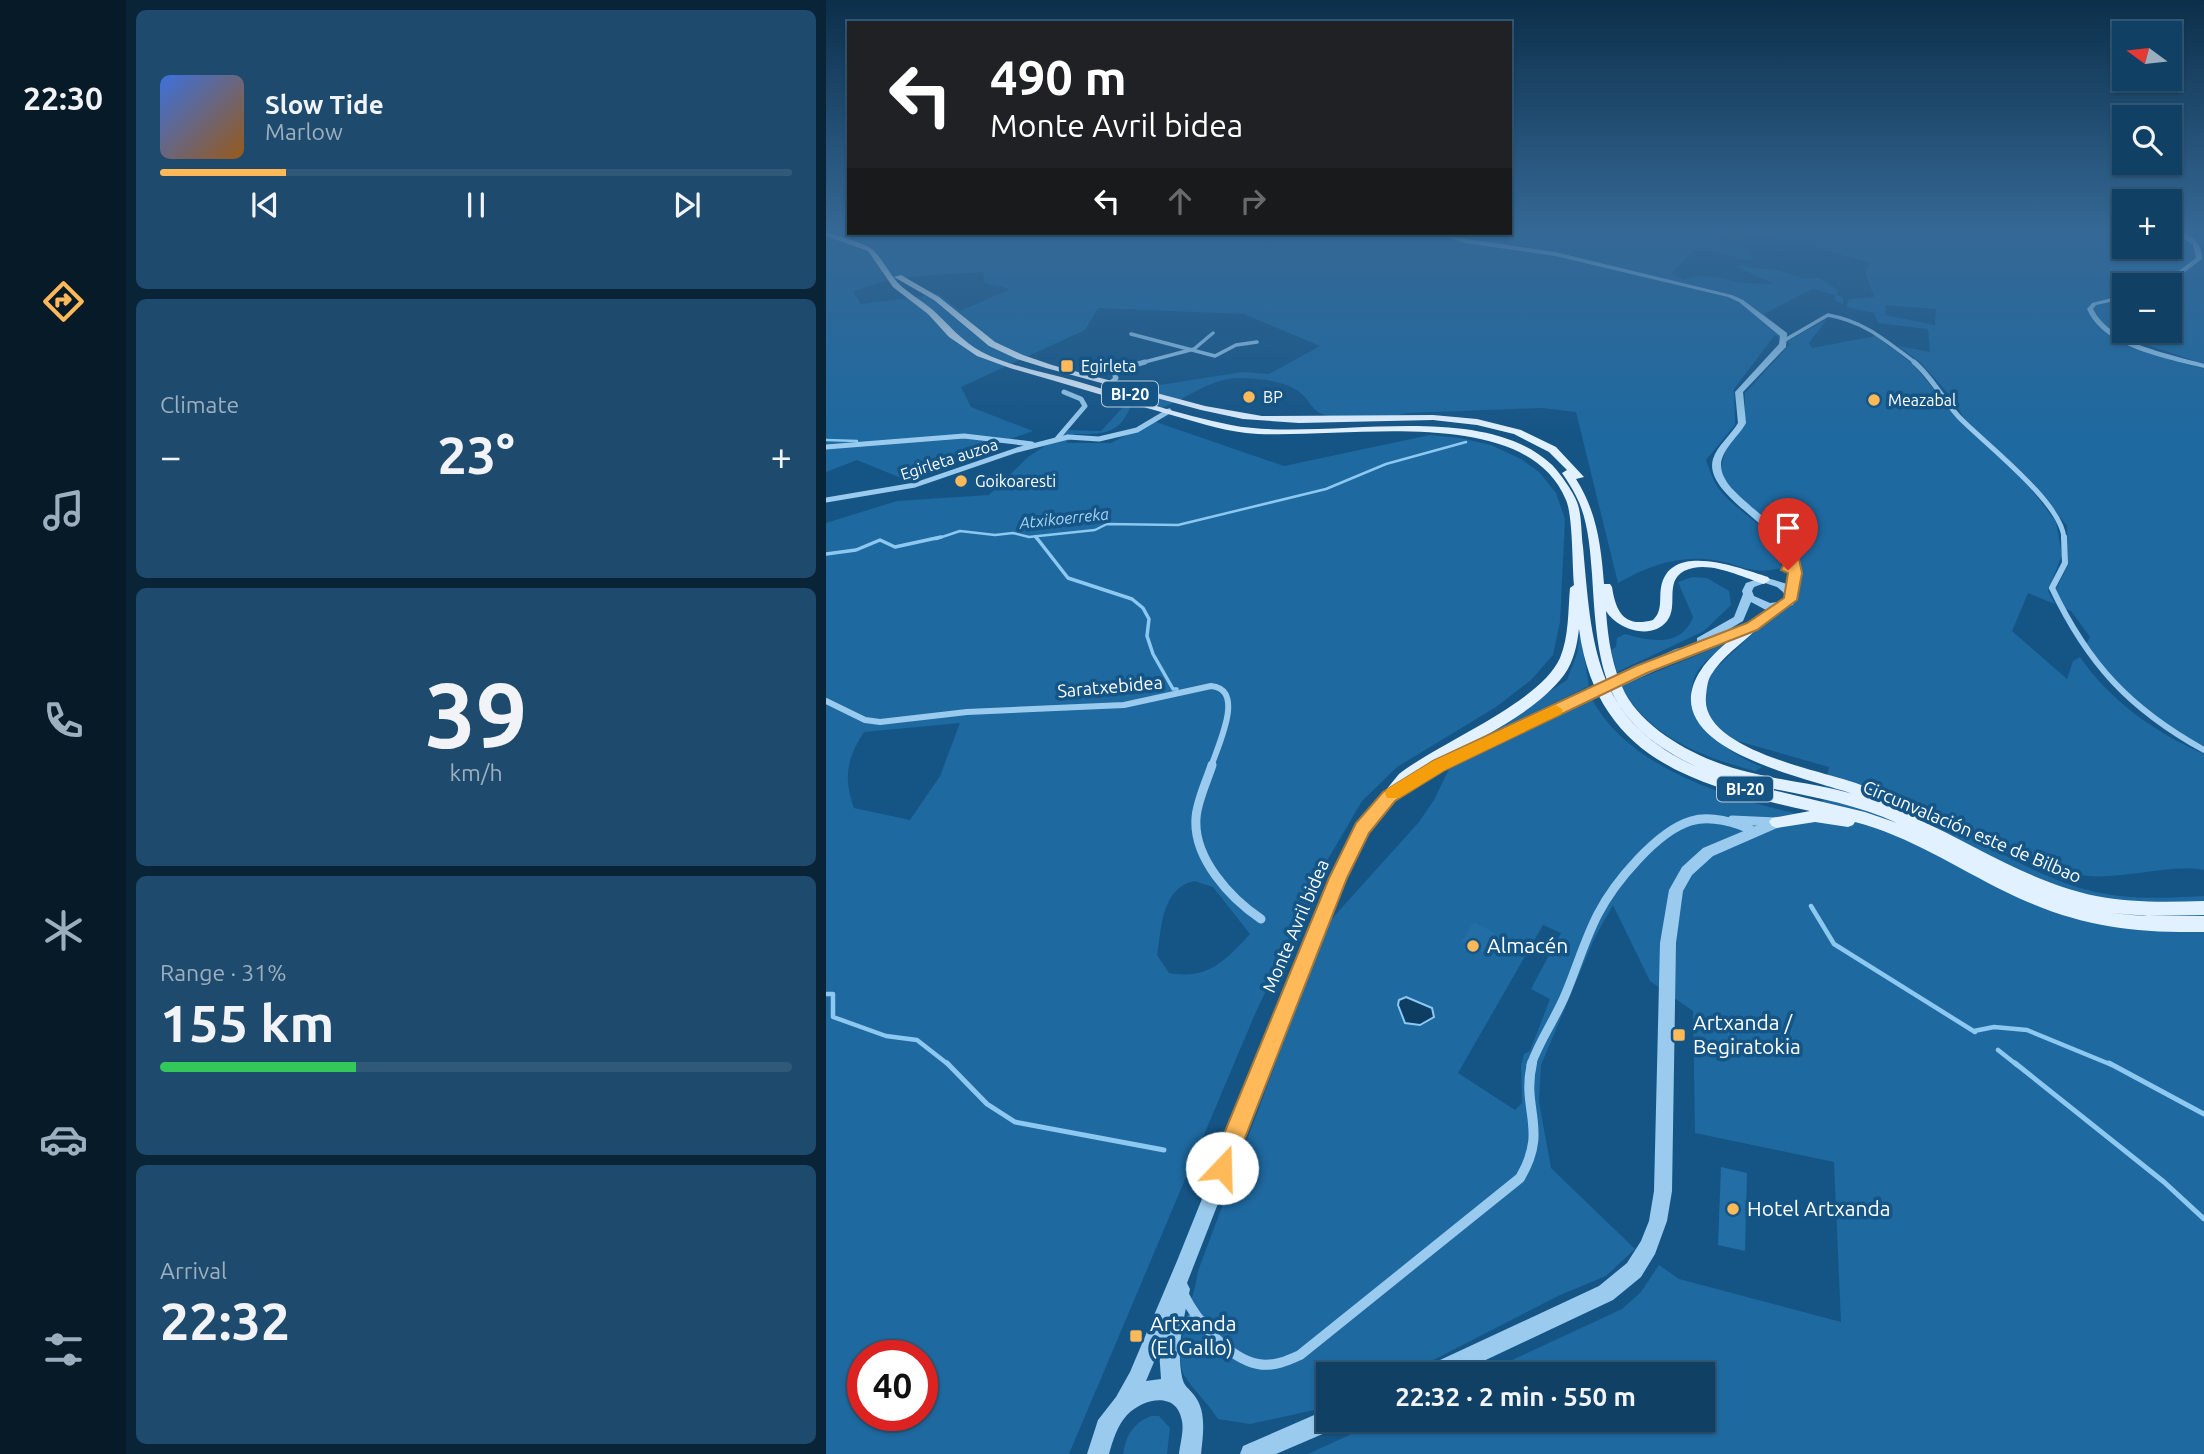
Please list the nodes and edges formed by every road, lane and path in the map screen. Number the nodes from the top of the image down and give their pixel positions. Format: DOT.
graph roads {
  1 [pos="912,298"];
  2 [pos="925,298"];
  3 [pos="936,298"];
  4 [pos="1733,298"];
  5 [pos="2112,300"];
  6 [pos="1213,333"];
  7 [pos="1131,334"];
  8 [pos="2112,334"];
  9 [pos="1785,340"];
  10 [pos="1256,342"];
  11 [pos="2132,343"];
  12 [pos="1191,350"];
  13 [pos="2204,366"];
  14 [pos="1092,370"];
  15 [pos="1113,372"];
  16 [pos="1111,383"];
  17 [pos="1064,392"];
  18 [pos="1170,411"];
  19 [pos="1056,440"];
  20 [pos="1037,445"];
  21 [pos="826,447"];
  22 [pos="826,500"];
  23 [pos="1586,545"];
  24 [pos="1601,559"];
  25 [pos="1792,559"];
  26 [pos="1768,580"];
  27 [pos="1748,595"];
  28 [pos="1791,597"];
  29 [pos="1775,608"];
  30 [pos="1752,627"];
  31 [pos="1678,654"];
  32 [pos="826,701"];
  33 [pos="2204,750"];
  34 [pos="1389,796"];
  35 [pos="1710,821"];
  36 [pos="1777,822"];
  37 [pos="1753,831"];
  38 [pos="1950,842"];
  39 [pos="1929,845"];
  40 [pos="2204,908"];
  41 [pos="1261,919"];
  42 [pos="2204,924"];
  43 [pos="1183,1275"];
  44 [pos="1203,1321"];
  45 [pos="1170,1344"];
  46 [pos="1458,1362"];
  47 [pos="1175,1391"];
  48 [pos="1124,1403"];
  49 [pos="1316,1426"];
  50 [pos="1098,1454"];
  51 [pos="1190,1454"];
  52 [pos="1251,1454"];
  1 -- 18 [label="main road, Circunvalación este de Bilbao / BI-20"];
  2 -- 23 [label="main road, Circunvalación este de Bilbao / BI-20"];
  3 -- 16 [label="main road"];
  4 -- 9 [label="street"];
  5 -- 8 [label="street"];
  6 -- 12 [label="street"];
  7 -- 12 [label="street"];
  9 -- 25 [label="street"];
  9 -- 33 [label="street"];
  10 -- 12 [label="street"];
  11 -- 13 [label="street"];
  12 -- 15 [label="street"];
  14 -- 15 [label="street"];
  15 -- 16 [label="street"];
  16 -- 24 [label="main road"];
  17 -- 19 [label="street"];
  18 -- 19 [label="street, Egirleta auzoa"];
  18 -- 23 [label="main road, Circunvalación este de Bilbao / BI-20"];
  19 -- 20 [label="street, Egirleta auzoa"];
  20 -- 21 [label="street, Egirleta auzoa"];
  20 -- 22 [label="street, Egirleta auzoa"];
  23 -- 24 [label="main road"];
  23 -- 34 [label="main road"];
  23 -- 38 [label="main road, Circunvalación este de Bilbao / BI-20"];
  23 -- 39 [label="main road, Circunvalación este de Bilbao / BI-20"];
  24 -- 26 [label="main road"];
  25 -- 26 [label="street"];
  25 -- 28 [label="street"];
  26 -- 27 [label="street"];
  26 -- 28 [label="street"];
  27 -- 29 [label="street"];
  27 -- 31 [label="street, Monte Avril bidea"];
  28 -- 29 [label="street"];
  29 -- 30 [label="street, Monte Avril bidea"];
  30 -- 31 [label="street, Monte Avril bidea"];
  30 -- 38 [label="main road"];
  31 -- 34 [label="street, Monte Avril bidea, bridge"];
  32 -- 41 [label="street, Saratxebidea"];
  34 -- 43 [label="street, Monte Avril bidea"];
  35 -- 36 [label="street"];
  35 -- 37 [label="street"];
  35 -- 44 [label="street"];
  36 -- 37 [label="street"];
  36 -- 39 [label="main road"];
  37 -- 46 [label="street"];
  38 -- 40 [label="main road, Circunvalación este de Bilbao / BI-20"];
  39 -- 42 [label="main road, Circunvalación este de Bilbao / BI-20"];
  43 -- 44 [label="street"];
  43 -- 45 [label="street, Monte Avril bidea"];
  43 -- 48 [label="street, Monte Avril bidea"];
  44 -- 45 [label="street"];
  45 -- 47 [label="street, Monte Avril bidea"];
  47 -- 48 [label="street"];
  47 -- 51 [label="street"];
  48 -- 50 [label="street"];
  49 -- 52 [label="street"];
}
